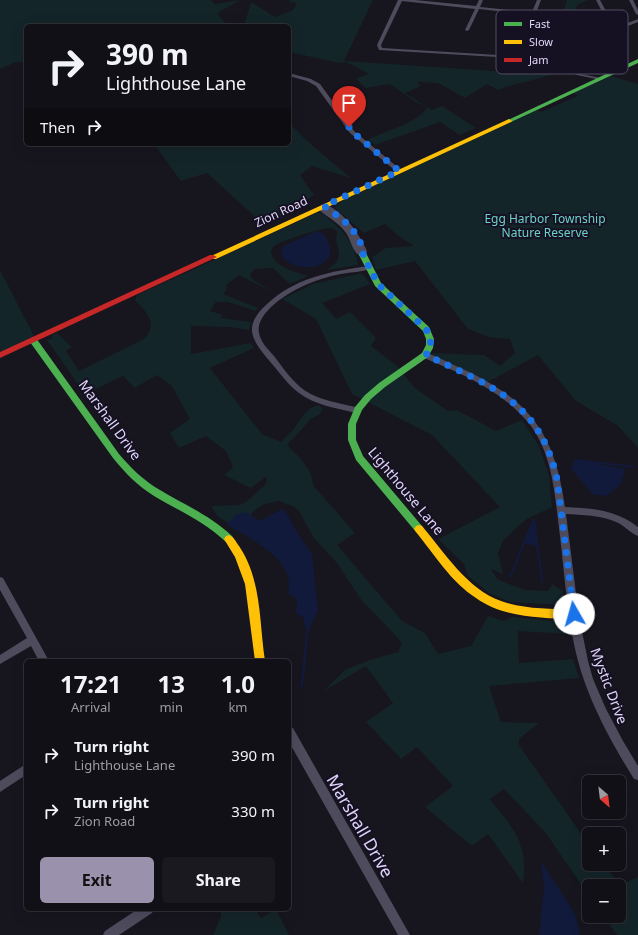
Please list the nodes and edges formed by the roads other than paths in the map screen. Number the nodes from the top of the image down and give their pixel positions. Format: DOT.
graph roads {
  1 [pos="400,0"];
  2 [pos="403,0"];
  3 [pos="481,0"];
  4 [pos="539,0"];
  5 [pos="598,0"];
  6 [pos="631,0"];
  7 [pos="478,8"];
  8 [pos="497,10"];
  9 [pos="536,10"];
  10 [pos="603,10"];
  11 [pos="638,14"];
  12 [pos="638,20"];
  13 [pos="628,24"];
  14 [pos="467,30"];
  15 [pos="496,56"];
  16 [pos="638,61"];
  17 [pos="628,66"];
  18 [pos="577,74"];
  19 [pos="611,74"];
  20 [pos="291,75"];
  21 [pos="601,79"];
  22 [pos="399,171"];
  23 [pos="322,207"];
  24 [pos="363,255"];
  25 [pos="369,268"];
  26 [pos="33,340"];
  27 [pos="0,355"];
  28 [pos="426,355"];
  29 [pos="356,410"];
  30 [pos="561,510"];
  31 [pos="638,532"];
  32 [pos="0,581"];
  33 [pos="574,614"];
  34 [pos="32,640"];
  35 [pos="43,659"];
  36 [pos="260,659"];
  37 [pos="0,660"];
  38 [pos="291,736"];
  39 [pos="24,770"];
  40 [pos="638,775"];
  41 [pos="0,787"];
  42 [pos="145,911"];
  43 [pos="109,935"];
  44 [pos="404,935"];
  1 -- 15 [label="street"];
  2 -- 7 [label="street"];
  3 -- 7 [label="street"];
  4 -- 9 [label="street"];
  5 -- 10 [label="street"];
  6 -- 11 [label="street"];
  7 -- 8 [label="street"];
  7 -- 14 [label="street"];
  12 -- 13 [label="street"];
  16 -- 17 [label="street, Zion Road"];
  18 -- 21 [label="street"];
  19 -- 21 [label="street, Zion Road"];
  20 -- 22 [label="street"];
  21 -- 22 [label="street, Zion Road"];
  22 -- 23 [label="street, Zion Road"];
  23 -- 24 [label="street"];
  23 -- 26 [label="street, Zion Road"];
  24 -- 25 [label="street"];
  25 -- 28 [label="street"];
  25 -- 29 [label="street"];
  26 -- 27 [label="street, Zion Road"];
  26 -- 36 [label="street, Marshall Drive"];
  28 -- 29 [label="street, Lighthouse Lane"];
  28 -- 30 [label="street, Mystic Drive"];
  29 -- 33 [label="street, Lighthouse Lane"];
  30 -- 31 [label="street"];
  30 -- 33 [label="street, Mystic Drive"];
  32 -- 34 [label="street"];
  33 -- 40 [label="street, Mystic Drive"];
  34 -- 35 [label="street"];
  34 -- 37 [label="street"];
  38 -- 44 [label="street, Marshall Drive"];
  39 -- 41 [label="street"];
  42 -- 43 [label="street"];
}
